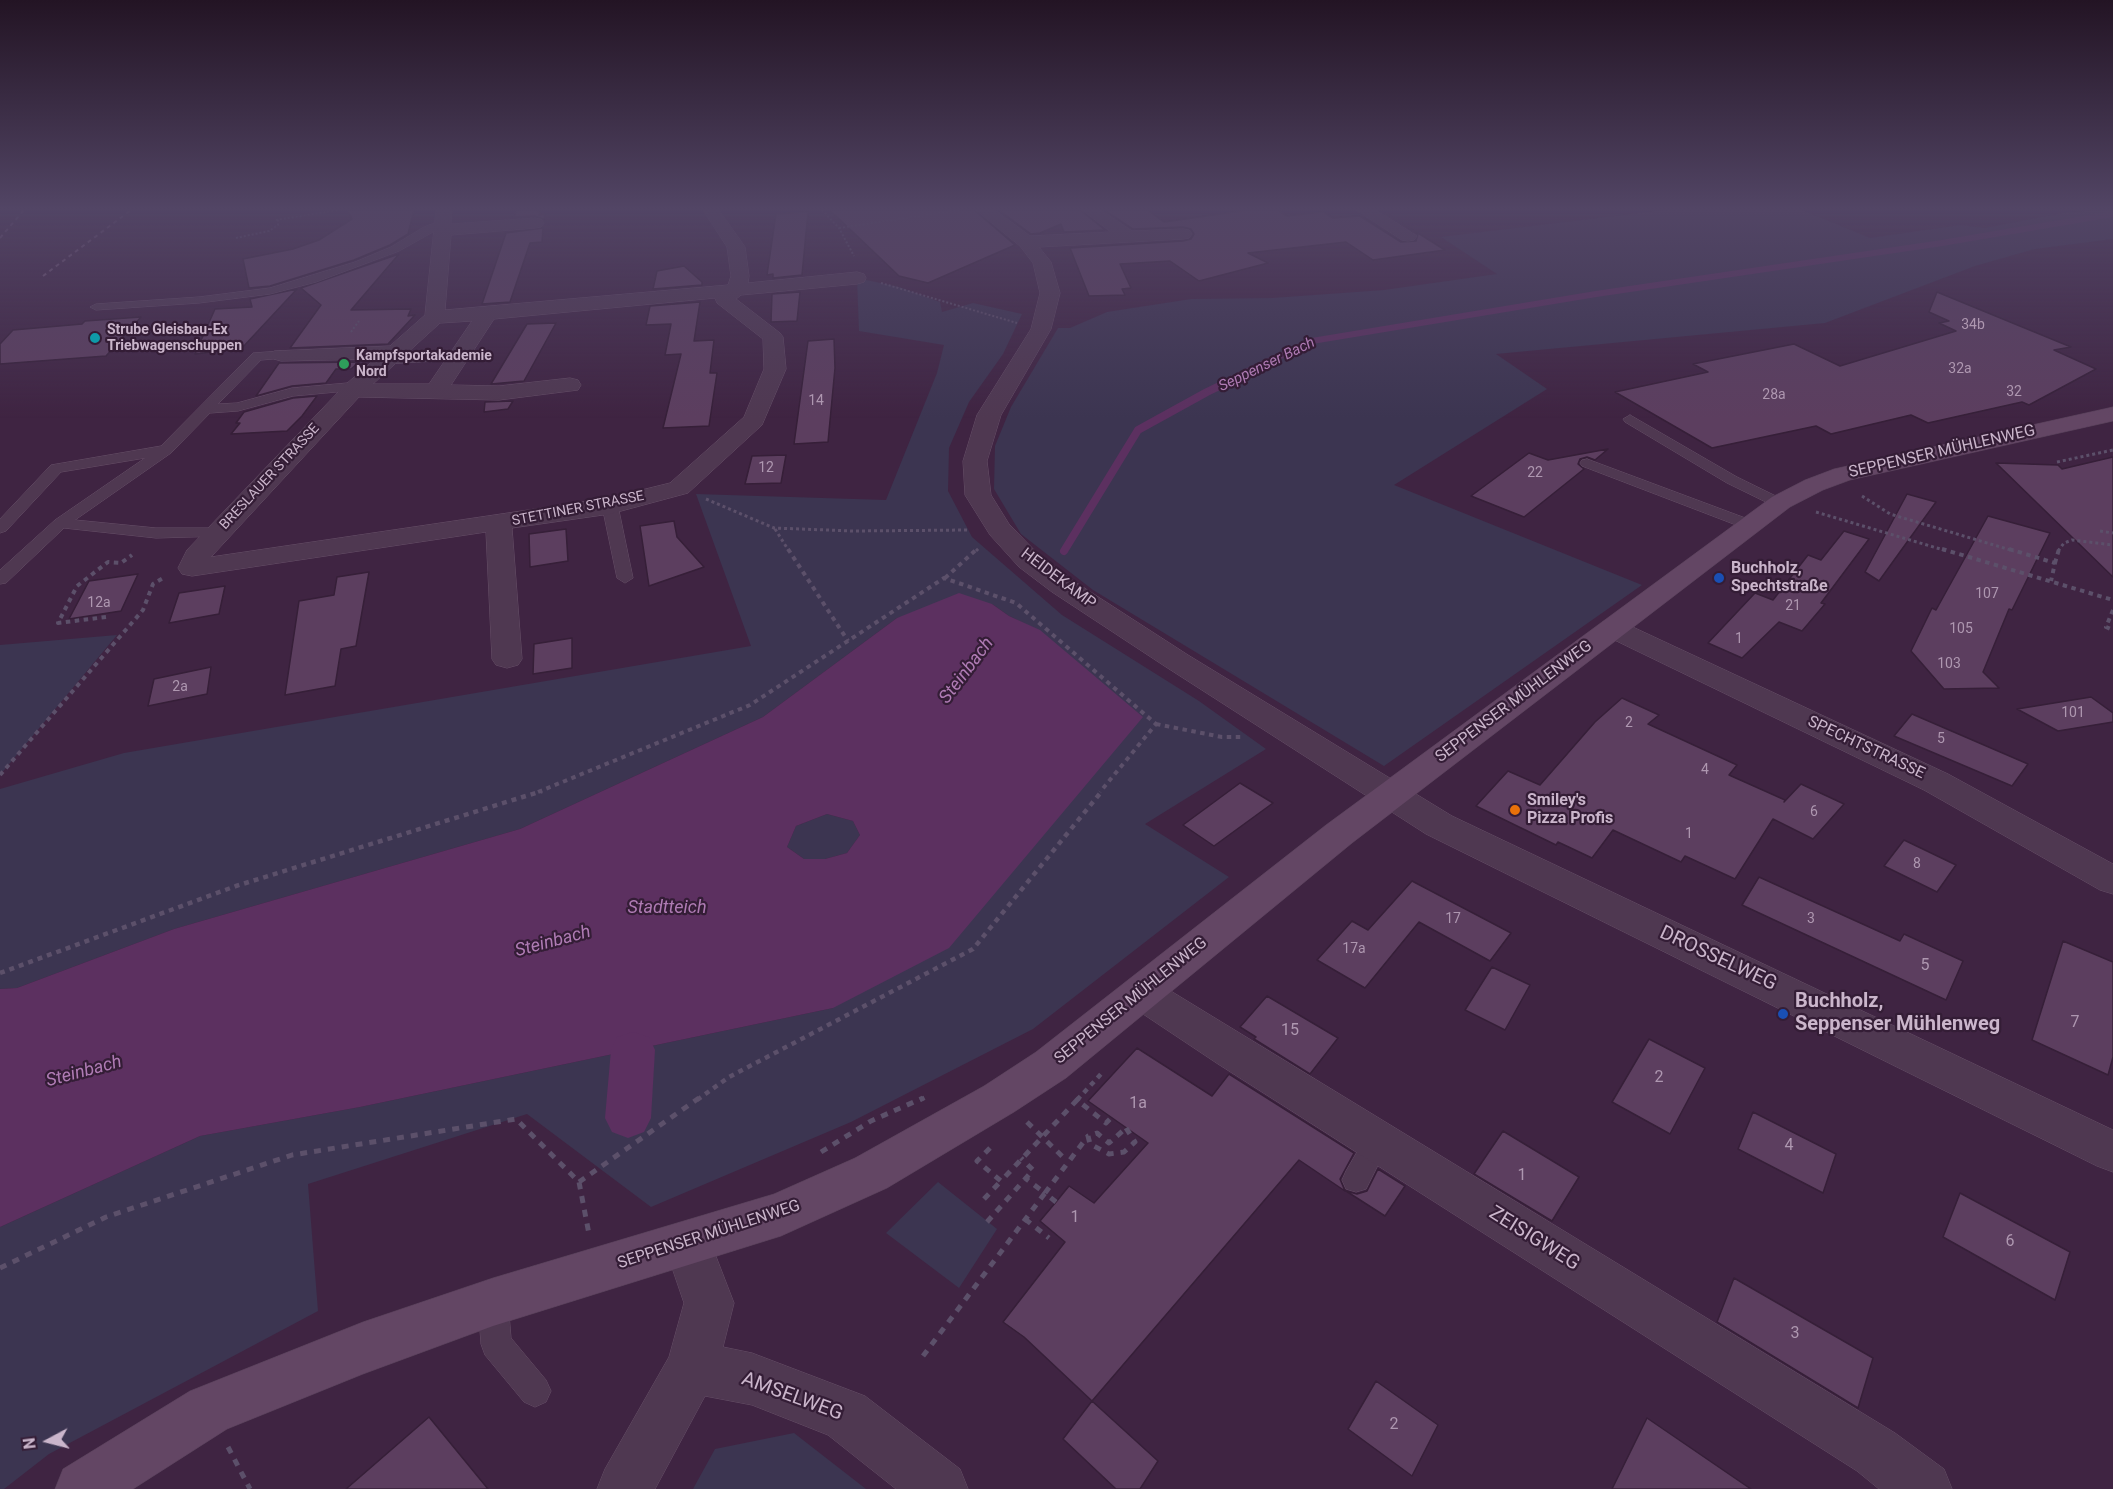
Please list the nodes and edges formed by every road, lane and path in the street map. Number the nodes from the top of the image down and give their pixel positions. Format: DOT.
graph roads {
  1 [pos="314,279"];
  2 [pos="439,279"];
  3 [pos="739,279"];
  4 [pos="841,279"];
  5 [pos="864,279"];
  6 [pos="1047,279"];
  7 [pos="737,289"];
  8 [pos="96,307"];
  9 [pos="487,314"];
  10 [pos="435,317"];
  11 [pos="1041,329"];
  12 [pos="281,355"];
  13 [pos="390,356"];
  14 [pos="431,358"];
  15 [pos="570,385"];
  16 [pos="356,388"];
  17 [pos="436,391"];
  18 [pos="206,409"];
  19 [pos="2113,414"];
  20 [pos="1630,419"];
  21 [pos="166,450"];
  22 [pos="2113,450"];
  23 [pos="2057,462"];
  24 [pos="1587,463"];
  25 [pos="679,488"];
  26 [pos="1780,502"];
  27 [pos="610,506"];
  28 [pos="1890,514"];
  29 [pos="60,523"];
  30 [pos="499,524"];
  31 [pos="1750,525"];
  32 [pos="0,528"];
  33 [pos="774,528"];
  34 [pos="999,529"];
  35 [pos="2100,531"];
  36 [pos="218,533"];
  37 [pos="2113,533"];
  38 [pos="2113,545"];
  39 [pos="132,555"];
  40 [pos="2055,563"];
  41 [pos="192,568"];
  42 [pos="625,578"];
  43 [pos="944,578"];
  44 [pos="0,579"];
  45 [pos="2051,581"];
  46 [pos="2113,600"];
  47 [pos="2113,610"];
  48 [pos="106,616"];
  49 [pos="1612,628"];
  50 [pos="2113,630"];
  51 [pos="848,641"];
  52 [pos="507,659"];
  53 [pos="1156,724"];
  54 [pos="1243,737"];
  55 [pos="0,775"];
  56 [pos="1390,795"];
  57 [pos="2113,880"];
  58 [pos="0,973"];
  59 [pos="1142,993"];
  60 [pos="1108,1067"];
  61 [pos="932,1094"];
  62 [pos="1077,1100"];
  63 [pos="1111,1118"];
  64 [pos="1026,1121"];
  65 [pos="1041,1136"];
  66 [pos="1088,1136"];
  67 [pos="999,1140"];
  68 [pos="2113,1152"];
  69 [pos="1021,1158"];
  70 [pos="810,1159"];
  71 [pos="1067,1161"];
  72 [pos="1025,1178"];
  73 [pos="1000,1180"];
  74 [pos="579,1182"];
  75 [pos="1045,1193"];
  76 [pos="984,1199"];
  77 [pos="1056,1202"];
  78 [pos="1025,1219"];
  79 [pos="987,1222"];
  80 [pos="1049,1238"];
  81 [pos="688,1244"];
  82 [pos="0,1269"];
  83 [pos="599,1270"];
  84 [pos="493,1302"];
  85 [pos="922,1356"];
  86 [pos="692,1367"];
  87 [pos="535,1391"];
  88 [pos="83,1489"];
  89 [pos="625,1489"];
  90 [pos="939,1489"];
  91 [pos="1924,1489"];
  1 -- 8 [label="lane"];
  2 -- 10 [label="street"];
  3 -- 7 [label="street"];
  4 -- 7 [label="street"];
  5 -- 11 [label="path"];
  6 -- 11 [label="street, HEIDEKAMP"];
  7 -- 9 [label="street"];
  7 -- 25 [label="street, STETTINER STRASSE"];
  9 -- 10 [label="street"];
  9 -- 17 [label="street"];
  10 -- 13 [label="street, BRESLAUER STRASSE"];
  11 -- 34 [label="street, HEIDEKAMP"];
  12 -- 13 [label="street"];
  12 -- 18 [label="lane"];
  13 -- 14 [label="lane"];
  13 -- 16 [label="street, BRESLAUER STRASSE"];
  15 -- 17 [label="street"];
  16 -- 17 [label="street"];
  16 -- 18 [label="lane"];
  16 -- 36 [label="street, BRESLAUER STRASSE"];
  18 -- 21 [label="lane"];
  19 -- 26 [label="street, SEPPENSER MÜHLENWEG"];
  20 -- 26 [label="lane"];
  21 -- 29 [label="lane"];
  21 -- 32 [label="lane"];
  22 -- 23 [label="path"];
  24 -- 31 [label="lane"];
  25 -- 27 [label="street, STETTINER STRASSE"];
  25 -- 33 [label="path"];
  26 -- 31 [label="street, SEPPENSER MÜHLENWEG"];
  26 -- 45 [label="path"];
  27 -- 30 [label="street, STETTINER STRASSE"];
  27 -- 42 [label="lane"];
  28 -- 40 [label="path"];
  29 -- 36 [label="lane"];
  29 -- 44 [label="lane"];
  30 -- 41 [label="street, STETTINER STRASSE"];
  30 -- 52 [label="street, STETTINER STRASSE"];
  31 -- 49 [label="street, SEPPENSER MÜHLENWEG"];
  33 -- 34 [label="path"];
  33 -- 51 [label="path"];
  34 -- 43 [label="path"];
  34 -- 56 [label="street, HEIDEKAMP"];
  35 -- 37 [label="path"];
  36 -- 41 [label="street, BRESLAUER STRASSE"];
  38 -- 40 [label="path"];
  39 -- 48 [label="path"];
  40 -- 45 [label="path"];
  41 -- 55 [label="path"];
  43 -- 51 [label="path"];
  43 -- 53 [label="path"];
  45 -- 46 [label="path"];
  47 -- 50 [label="path"];
  49 -- 56 [label="street, SEPPENSER MÜHLENWEG"];
  49 -- 57 [label="street, SPECHTSTRASSE"];
  51 -- 58 [label="path"];
  53 -- 54 [label="path"];
  53 -- 74 [label="path"];
  56 -- 59 [label="street, SEPPENSER MÜHLENWEG"];
  56 -- 68 [label="street, DROSSELWEG"];
  59 -- 81 [label="street, SEPPENSER MÜHLENWEG"];
  59 -- 91 [label="street, ZEISIGWEG"];
  60 -- 62 [label="path"];
  61 -- 70 [label="path"];
  62 -- 63 [label="path"];
  62 -- 65 [label="path"];
  64 -- 65 [label="path"];
  65 -- 69 [label="path"];
  65 -- 71 [label="path"];
  66 -- 66 [label="path"];
  66 -- 71 [label="path"];
  67 -- 73 [label="path"];
  69 -- 72 [label="path"];
  69 -- 73 [label="path"];
  71 -- 75 [label="path"];
  72 -- 75 [label="path"];
  72 -- 79 [label="path"];
  73 -- 76 [label="path"];
  74 -- 82 [label="path"];
  74 -- 83 [label="path"];
  75 -- 77 [label="path"];
  75 -- 78 [label="path"];
  78 -- 80 [label="path"];
  78 -- 85 [label="path"];
  81 -- 83 [label="street, SEPPENSER MÜHLENWEG"];
  81 -- 86 [label="street"];
  83 -- 84 [label="street, SEPPENSER MÜHLENWEG"];
  84 -- 87 [label="lane"];
  84 -- 88 [label="street, SEPPENSER MÜHLENWEG"];
  86 -- 89 [label="street"];
  86 -- 90 [label="street, AMSELWEG"];
}
